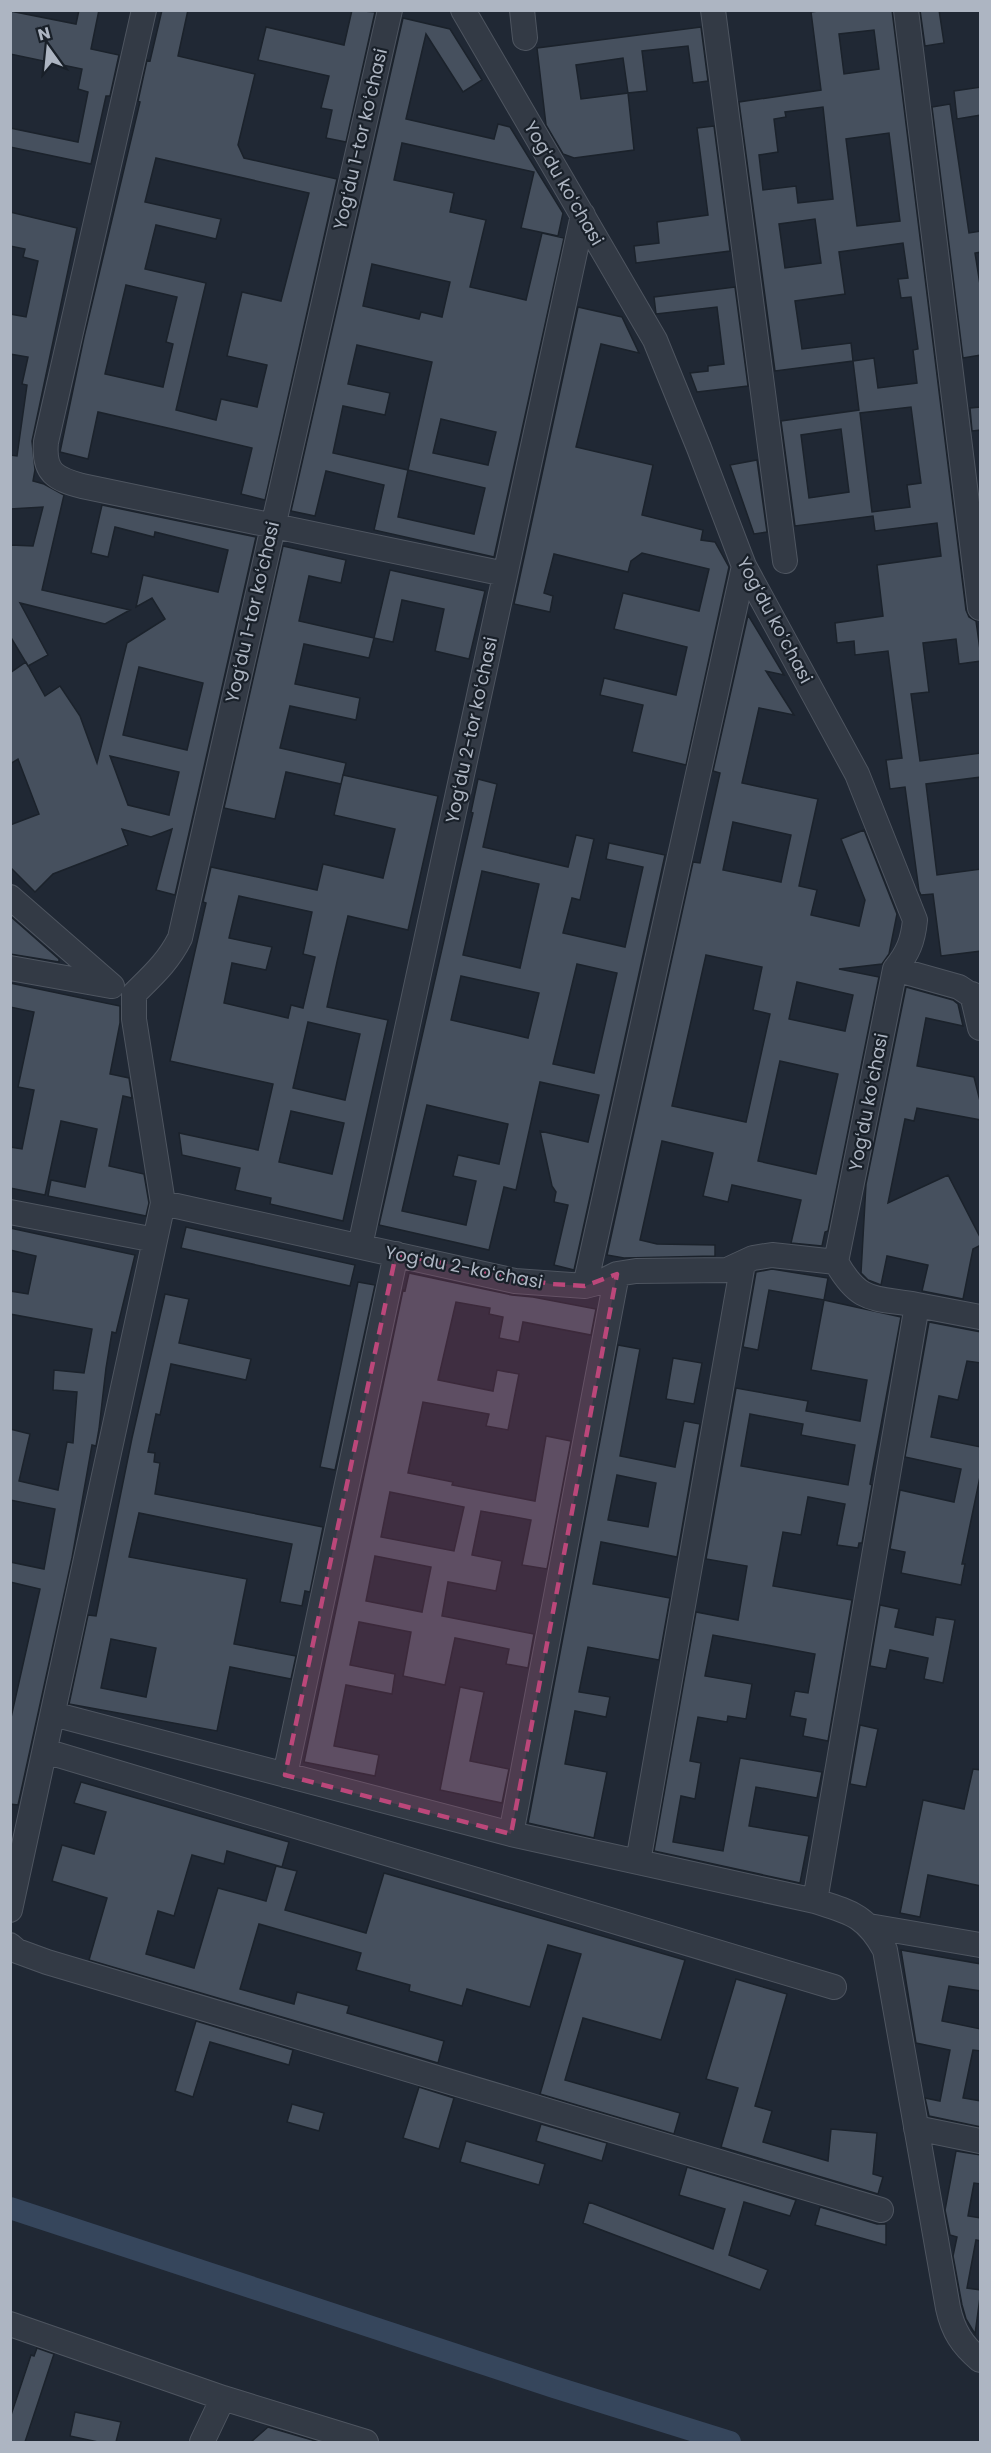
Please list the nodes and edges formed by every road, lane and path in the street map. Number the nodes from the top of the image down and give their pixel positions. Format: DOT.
graph roads {
  1 [pos="144,10"];
  2 [pos="390,10"];
  3 [pos="463,10"];
  4 [pos="522,10"];
  5 [pos="713,10"];
  6 [pos="906,10"];
  7 [pos="525,38"];
  8 [pos="583,214"];
  9 [pos="272,525"];
  10 [pos="785,561"];
  11 [pos="744,566"];
  12 [pos="505,574"];
  13 [pos="981,608"];
  14 [pos="10,897"];
  15 [pos="10,968"];
  16 [pos="895,969"];
  17 [pos="112,986"];
  18 [pos="134,994"];
  19 [pos="976,997"];
  20 [pos="981,1028"];
  21 [pos="163,1203"];
  22 [pos="10,1212"];
  23 [pos="155,1240"];
  24 [pos="360,1246"];
  25 [pos="396,1254"];
  26 [pos="836,1262"];
  27 [pos="743,1263"];
  28 [pos="618,1274"];
  29 [pos="585,1286"];
  30 [pos="917,1305"];
  31 [pos="981,1317"];
  32 [pos="53,1714"];
  33 [pos="45,1751"];
  34 [pos="285,1775"];
  35 [pos="511,1834"];
  36 [pos="638,1862"];
  37 [pos="815,1901"];
  38 [pos="10,1911"];
  39 [pos="869,1926"];
  40 [pos="10,1945"];
  41 [pos="981,1945"];
  42 [pos="834,1987"];
  43 [pos="916,2128"];
  44 [pos="981,2141"];
  45 [pos="881,2210"];
  46 [pos="10,2324"];
  47 [pos="981,2360"];
  48 [pos="223,2398"];
  49 [pos="202,2442"];
  50 [pos="366,2442"];
  1 -- 9 [label="street"];
  2 -- 9 [label="street, Yogʻdu 1-tor koʻchasi"];
  3 -- 8 [label="street, Yogʻdu koʻchasi"];
  4 -- 7 [label="street"];
  5 -- 10 [label="street"];
  6 -- 13 [label="street"];
  8 -- 11 [label="street, Yogʻdu koʻchasi"];
  8 -- 12 [label="street, Yogʻdu 2-tor koʻchasi"];
  9 -- 12 [label="street"];
  9 -- 18 [label="street, Yogʻdu 1-tor koʻchasi"];
  11 -- 16 [label="street, Yogʻdu koʻchasi"];
  11 -- 29 [label="street"];
  12 -- 24 [label="street, Yogʻdu 2-tor koʻchasi"];
  14 -- 17 [label="street"];
  15 -- 17 [label="street"];
  16 -- 19 [label="street"];
  16 -- 26 [label="street, Yogʻdu koʻchasi"];
  17 -- 18 [label="street"];
  18 -- 21 [label="street"];
  19 -- 20 [label="street"];
  21 -- 23 [label="street"];
  21 -- 24 [label="street, Yogʻdu 2-koʻchasi"];
  22 -- 23 [label="street"];
  23 -- 32 [label="street"];
  24 -- 25 [label="street, Yogʻdu 2-koʻchasi"];
  25 -- 29 [label="street, Yogʻdu 2-koʻchasi"];
  25 -- 34 [label="street"];
  26 -- 27 [label="street, Yogʻdu 2-koʻchasi"];
  26 -- 30 [label="street"];
  27 -- 28 [label="street, Yogʻdu 2-koʻchasi"];
  27 -- 36 [label="street"];
  28 -- 29 [label="street, Yogʻdu 2-koʻchasi"];
  28 -- 35 [label="street"];
  30 -- 31 [label="street"];
  30 -- 37 [label="street"];
  32 -- 33 [label="street"];
  32 -- 34 [label="street"];
  33 -- 38 [label="street"];
  33 -- 42 [label="street"];
  34 -- 35 [label="street"];
  35 -- 36 [label="street"];
  36 -- 37 [label="street"];
  37 -- 39 [label="street"];
  39 -- 41 [label="street"];
  39 -- 43 [label="street"];
  40 -- 45 [label="street"];
  43 -- 44 [label="street"];
  43 -- 47 [label="street"];
  46 -- 48 [label="street"];
  48 -- 49 [label="street"];
  48 -- 50 [label="street"];
}
